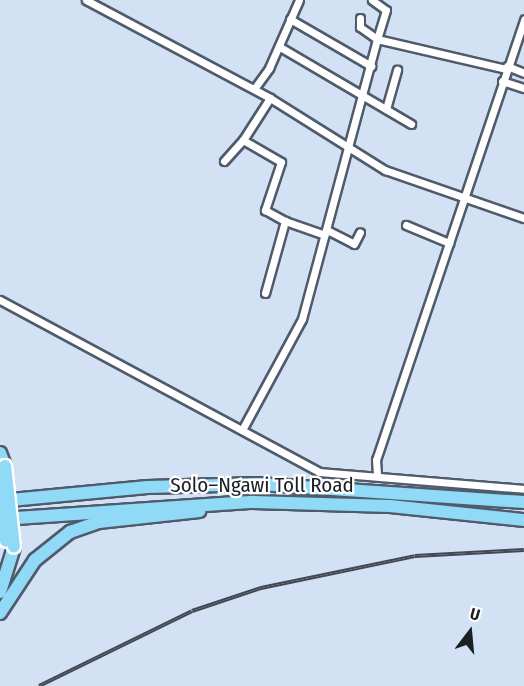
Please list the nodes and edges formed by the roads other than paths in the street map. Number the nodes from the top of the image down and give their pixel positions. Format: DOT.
graph roads {
  1 [pos="86,0"];
  2 [pos="299,0"];
  3 [pos="372,0"];
  4 [pos="360,18"];
  5 [pos="290,19"];
  6 [pos="524,19"];
  7 [pos="377,37"];
  8 [pos="280,47"];
  9 [pos="371,66"];
  10 [pos="506,68"];
  11 [pos="397,70"];
  12 [pos="524,73"];
  13 [pos="502,81"];
  14 [pos="524,88"];
  15 [pos="254,89"];
  16 [pos="363,95"];
  17 [pos="270,98"];
  18 [pos="386,109"];
  19 [pos="411,124"];
  20 [pos="243,140"];
  21 [pos="349,149"];
  22 [pos="224,162"];
  23 [pos="463,195"];
  24 [pos="524,218"];
  25 [pos="285,221"];
  26 [pos="406,225"];
  27 [pos="360,232"];
  28 [pos="326,233"];
  29 [pos="449,243"];
  30 [pos="265,293"];
  31 [pos="0,300"];
  32 [pos="242,430"];
  33 [pos="0,453"];
  34 [pos="377,474"];
  35 [pos="0,479"];
  36 [pos="524,489"];
  37 [pos="0,499"];
  38 [pos="524,502"];
  39 [pos="305,503"];
  40 [pos="0,519"];
  41 [pos="524,520"];
  42 [pos="10,548"];
  43 [pos="0,572"];
  44 [pos="0,592"];
  45 [pos="0,613"];
  1 -- 15 [label="street"];
  2 -- 5 [label="street"];
  3 -- 7 [label="street"];
  4 -- 7 [label="street"];
  5 -- 8 [label="street"];
  5 -- 9 [label="street"];
  6 -- 10 [label="street"];
  7 -- 9 [label="street"];
  7 -- 10 [label="street"];
  8 -- 15 [label="street"];
  8 -- 16 [label="street"];
  9 -- 16 [label="street"];
  10 -- 12 [label="street"];
  10 -- 13 [label="street"];
  11 -- 18 [label="street"];
  13 -- 14 [label="street"];
  13 -- 23 [label="street"];
  15 -- 17 [label="street"];
  16 -- 18 [label="street"];
  16 -- 21 [label="street"];
  17 -- 20 [label="street"];
  17 -- 21 [label="street"];
  18 -- 19 [label="street"];
  20 -- 22 [label="street"];
  20 -- 25 [label="street"];
  21 -- 23 [label="street"];
  21 -- 28 [label="street"];
  23 -- 24 [label="street"];
  23 -- 29 [label="street"];
  25 -- 28 [label="street"];
  25 -- 30 [label="street"];
  26 -- 29 [label="street"];
  27 -- 28 [label="street"];
  28 -- 32 [label="street"];
  29 -- 34 [label="street"];
  31 -- 32 [label="street"];
  32 -- 34 [label="street"];
  33 -- 42 [label="highway, bridge"];
  34 -- 36 [label="street"];
  35 -- 42 [label="highway, bridge"];
  37 -- 38 [label="highway, Solo–Ngawi Toll Road"];
  39 -- 40 [label="highway, Solo–Ngawi Toll Road"];
  39 -- 41 [label="highway, Solo–Ngawi Toll Road"];
  39 -- 45 [label="highway"];
  42 -- 43 [label="highway"];
  42 -- 44 [label="highway"];
}
